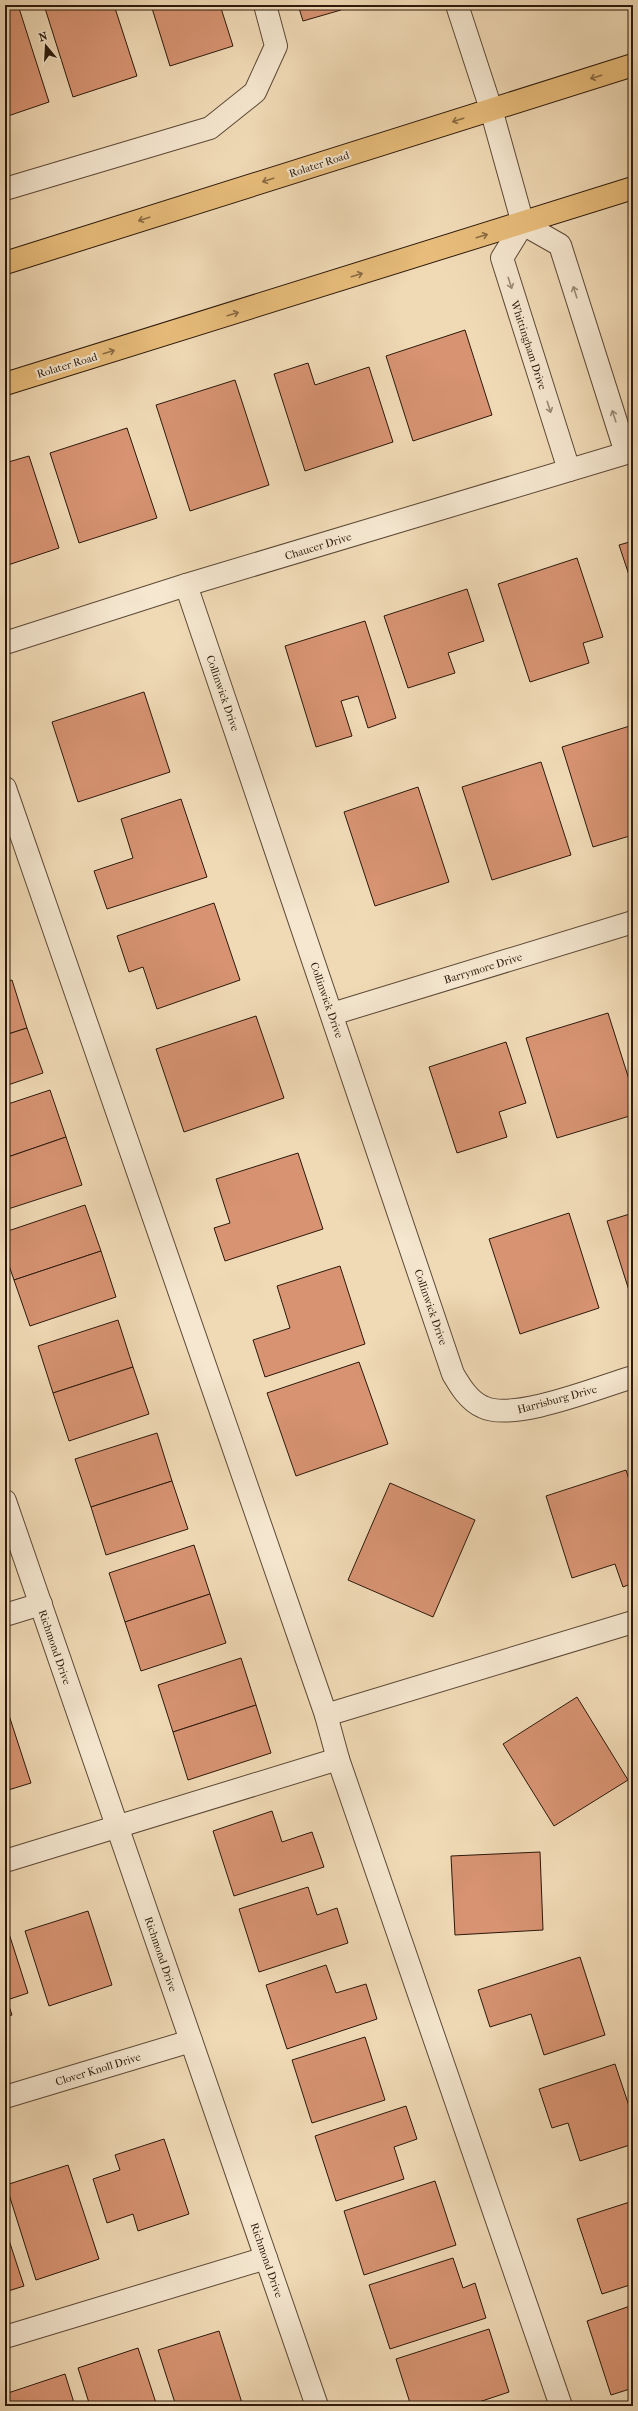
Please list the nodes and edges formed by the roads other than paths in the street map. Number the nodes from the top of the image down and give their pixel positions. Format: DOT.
graph roads {
  1 [pos="265,5"];
  2 [pos="457,5"];
  3 [pos="633,66"];
  4 [pos="491,109"];
  5 [pos="633,188"];
  6 [pos="5,189"];
  7 [pos="523,224"];
  8 [pos="5,263"];
  9 [pos="5,384"];
  10 [pos="630,452"];
  11 [pos="569,470"];
  12 [pos="186,586"];
  13 [pos="5,643"];
  14 [pos="5,788"];
  15 [pos="633,922"];
  16 [pos="332,1014"];
  17 [pos="633,1377"];
  18 [pos="481,1407"];
  19 [pos="5,1501"];
  20 [pos="40,1604"];
  21 [pos="5,1614"];
  22 [pos="633,1622"];
  23 [pos="326,1715"];
  24 [pos="338,1759"];
  25 [pos="117,1827"];
  26 [pos="5,1861"];
  27 [pos="191,2041"];
  28 [pos="5,2097"];
  29 [pos="266,2258"];
  30 [pos="5,2337"];
  31 [pos="317,2406"];
  32 [pos="561,2406"];
  1 -- 6 [label="street"];
  2 -- 4 [label="street"];
  3 -- 4 [label="main road, Rolater Road, one-way"];
  4 -- 7 [label="street"];
  4 -- 8 [label="main road, Rolater Road, one-way"];
  5 -- 7 [label="main road, Rolater Road"];
  9 -- 7 [label="main road, Rolater Road, one-way"];
  10 -- 7 [label="street, one-way"];
  7 -- 11 [label="street, Whittingham Drive, one-way"];
  10 -- 11 [label="street, Chaucer Drive"];
  11 -- 12 [label="street, Chaucer Drive"];
  12 -- 13 [label="street, Chaucer Drive"];
  12 -- 16 [label="street, Collinwick Drive"];
  14 -- 23 [label="street"];
  15 -- 16 [label="street, Barrymore Drive"];
  16 -- 18 [label="street, Collinwick Drive"];
  17 -- 18 [label="street, Harrisburg Drive"];
  19 -- 20 [label="street, Richmond Drive"];
  20 -- 21 [label="street"];
  20 -- 25 [label="street, Richmond Drive"];
  22 -- 23 [label="street"];
  23 -- 24 [label="street"];
  24 -- 25 [label="street"];
  24 -- 32 [label="street"];
  25 -- 26 [label="street"];
  25 -- 27 [label="street, Richmond Drive"];
  27 -- 28 [label="street, Clover Knoll Drive"];
  27 -- 29 [label="street, Richmond Drive"];
  29 -- 30 [label="street"];
  29 -- 31 [label="street, Richmond Drive"];
}
